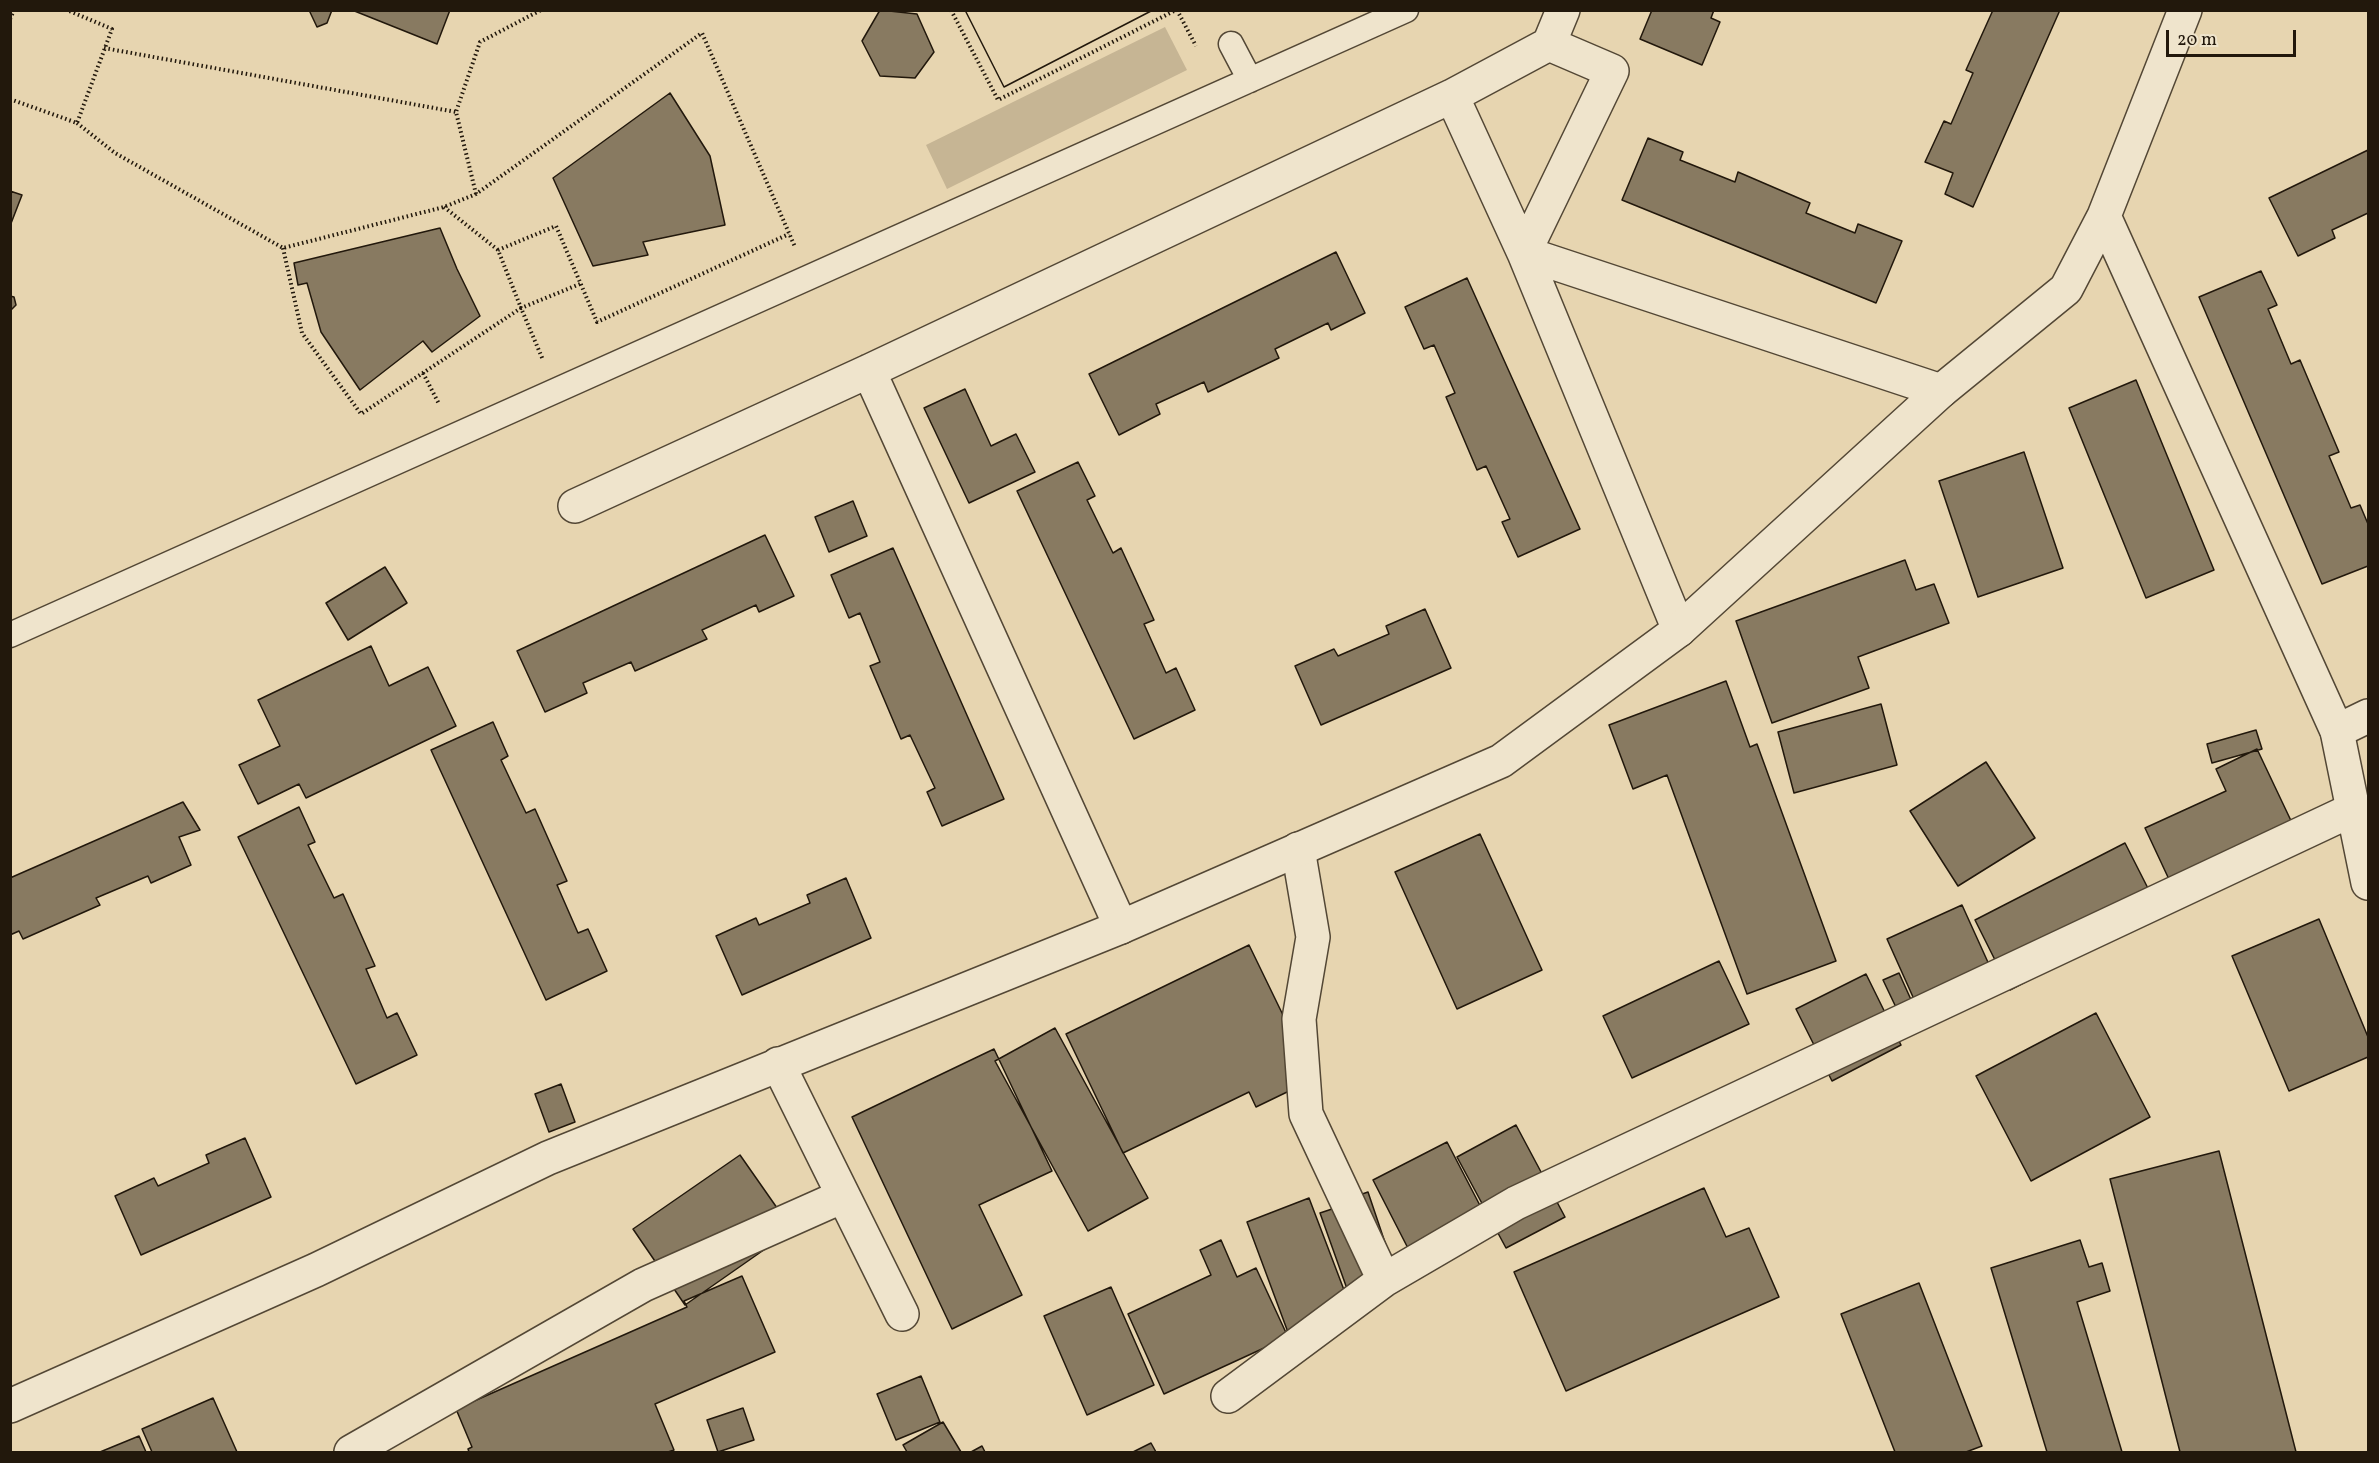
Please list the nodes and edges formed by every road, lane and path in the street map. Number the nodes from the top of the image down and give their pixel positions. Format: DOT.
graph roads {
  1 [pos="14,10"];
  2 [pos="67,10"];
  3 [pos="542,10"];
  4 [pos="951,10"];
  5 [pos="1176,10"];
  6 [pos="1406,10"];
  7 [pos="1563,10"];
  8 [pos="2185,10"];
  9 [pos="10,19"];
  10 [pos="1231,44"];
  11 [pos="1549,44"];
  12 [pos="104,48"];
  13 [pos="1250,80"];
  14 [pos="1452,96"];
  15 [pos="10,99"];
  16 [pos="456,112"];
  17 [pos="77,123"];
  18 [pos="476,194"];
  19 [pos="444,207"];
  20 [pos="2104,216"];
  21 [pos="283,248"];
  22 [pos="498,250"];
  23 [pos="1524,253"];
  24 [pos="580,284"];
  25 [pos="521,308"];
  26 [pos="869,371"];
  27 [pos="556,391"];
  28 [pos="1941,391"];
  29 [pos="575,506"];
  30 [pos="1679,630"];
  31 [pos="10,635"];
  32 [pos="2368,716"];
  33 [pos="2337,731"];
  34 [pos="2354,809"];
  35 [pos="1298,849"];
  36 [pos="2368,883"];
  37 [pos="1121,927"];
  38 [pos="778,1064"];
  39 [pos="843,1196"];
  40 [pos="1384,1280"];
  41 [pos="902,1314"];
  42 [pos="1228,1396"];
  43 [pos="10,1406"];
  44 [pos="351,1452"];
  1 -- 9 [label="path"];
  2 -- 12 [label="path"];
  3 -- 16 [label="path"];
  4 -- 5 [label="path"];
  6 -- 13 [label="lane"];
  7 -- 11 [label="street"];
  8 -- 20 [label="street"];
  10 -- 13 [label="lane"];
  11 -- 14 [label="street"];
  11 -- 23 [label="street"];
  12 -- 16 [label="path"];
  12 -- 17 [label="path"];
  13 -- 27 [label="lane"];
  14 -- 23 [label="street"];
  14 -- 26 [label="street"];
  15 -- 17 [label="path"];
  16 -- 18 [label="path"];
  17 -- 21 [label="path"];
  18 -- 19 [label="path"];
  18 -- 24 [label="path"];
  19 -- 21 [label="path"];
  19 -- 22 [label="path"];
  20 -- 28 [label="street"];
  20 -- 33 [label="street"];
  21 -- 25 [label="path"];
  22 -- 24 [label="path"];
  22 -- 25 [label="path"];
  23 -- 28 [label="street"];
  23 -- 30 [label="street"];
  24 -- 25 [label="path"];
  25 -- 27 [label="path"];
  26 -- 29 [label="street"];
  26 -- 37 [label="street"];
  27 -- 31 [label="lane"];
  28 -- 30 [label="street"];
  30 -- 35 [label="street"];
  32 -- 33 [label="street"];
  33 -- 34 [label="street"];
  34 -- 36 [label="street"];
  34 -- 40 [label="street"];
  35 -- 37 [label="street"];
  35 -- 40 [label="street"];
  37 -- 38 [label="street"];
  38 -- 39 [label="street"];
  38 -- 43 [label="street"];
  39 -- 41 [label="street"];
  39 -- 44 [label="street"];
  40 -- 42 [label="street"];
}
